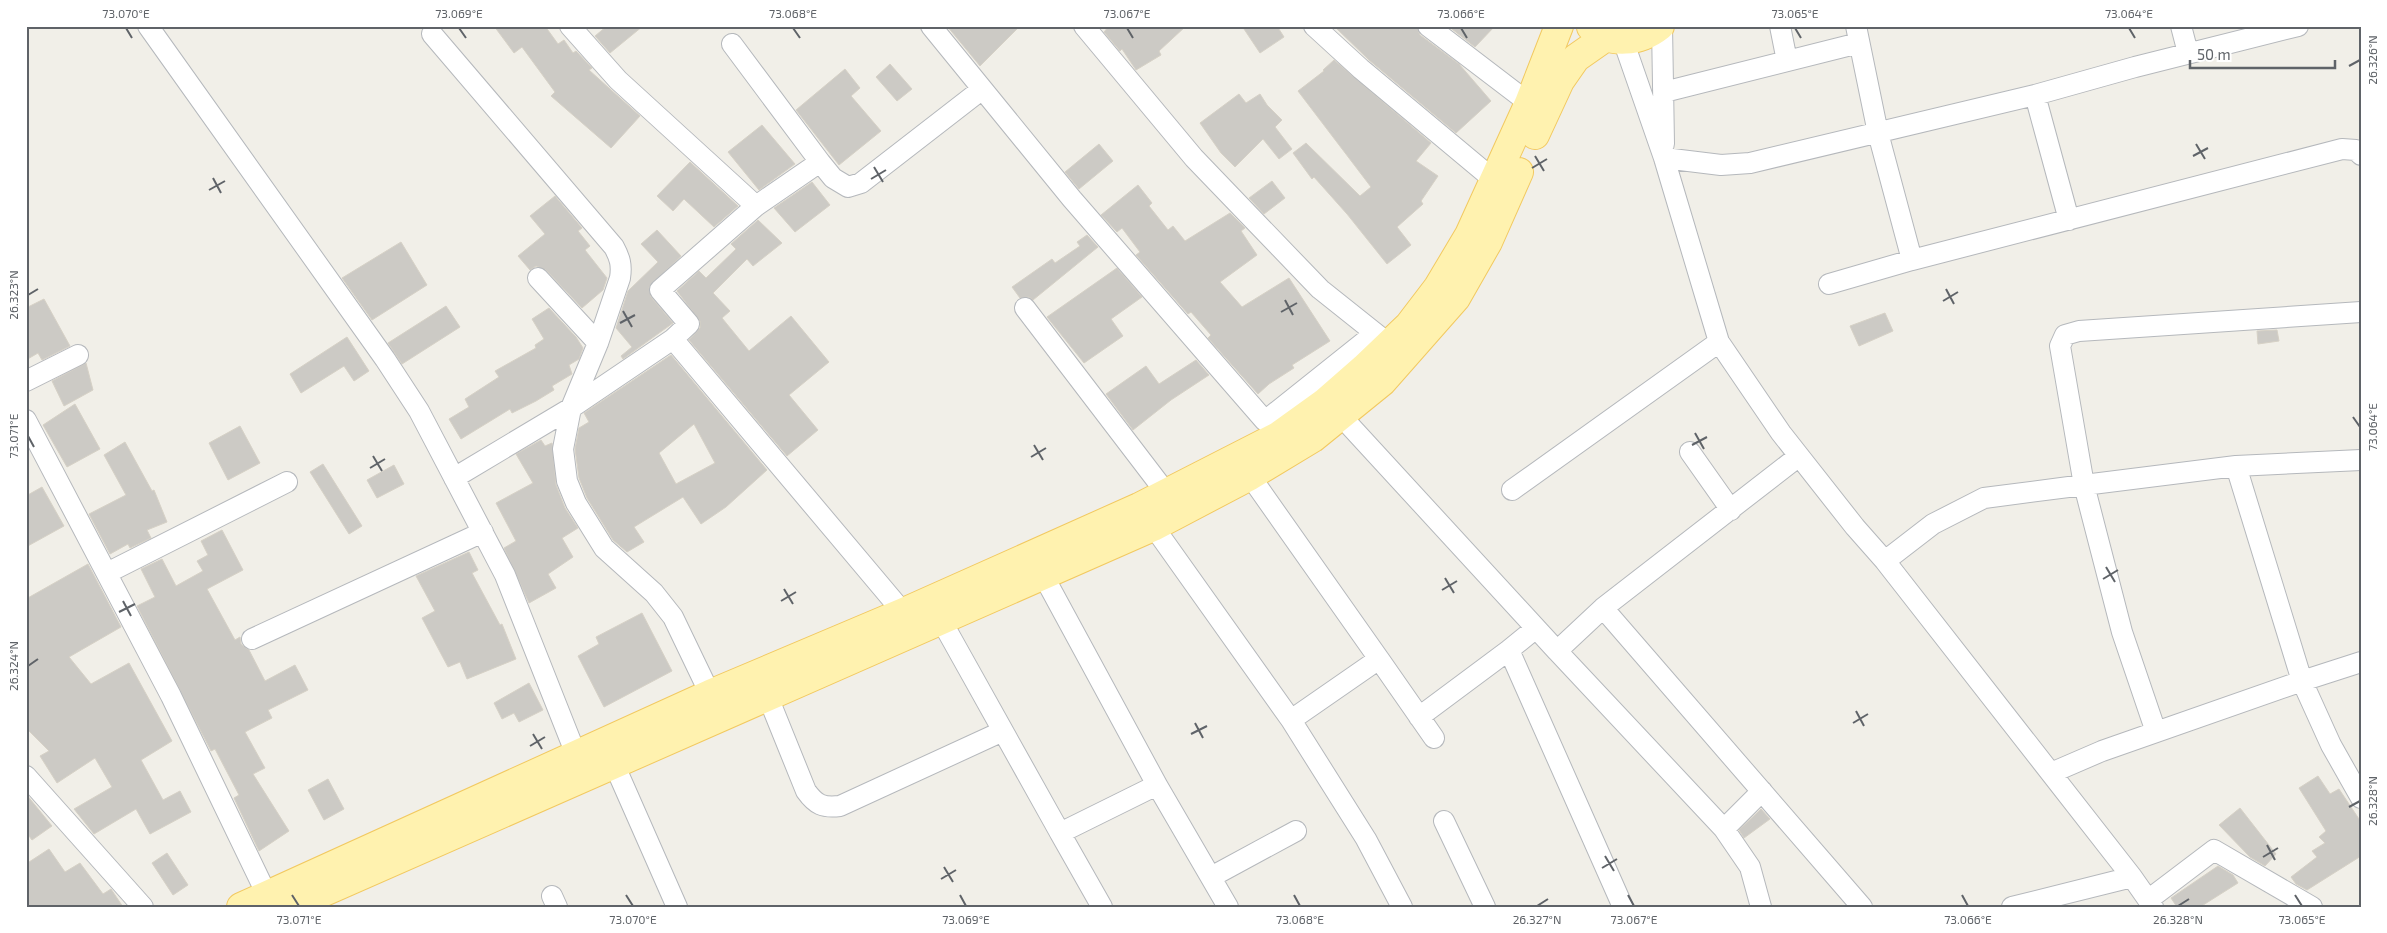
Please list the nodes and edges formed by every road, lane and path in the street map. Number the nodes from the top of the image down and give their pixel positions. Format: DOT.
graph roads {
  1 [pos="148,26"];
  2 [pos="570,26"];
  3 [pos="931,26"];
  4 [pos="1084,26"];
  5 [pos="1314,26"];
  6 [pos="1428,26"];
  7 [pos="1559,26"];
  8 [pos="1661,26"];
  9 [pos="1780,26"];
  10 [pos="2181,26"];
  11 [pos="2298,26"];
  12 [pos="432,34"];
  13 [pos="1606,34"];
  14 [pos="1857,34"];
  15 [pos="732,44"];
  16 [pos="2188,53"];
  17 [pos="1788,61"];
  18 [pos="982,90"];
  19 [pos="1664,92"];
  20 [pos="2035,95"];
  21 [pos="1529,103"];
  22 [pos="1878,133"];
  23 [pos="2361,155"];
  24 [pos="1664,158"];
  25 [pos="820,162"];
  26 [pos="1494,180"];
  27 [pos="756,206"];
  28 [pos="2069,220"];
  29 [pos="1912,260"];
  30 [pos="538,278"];
  31 [pos="1829,284"];
  32 [pos="1025,308"];
  33 [pos="2361,312"];
  34 [pos="673,339"];
  35 [pos="1719,342"];
  36 [pos="598,343"];
  37 [pos="1391,343"];
  38 [pos="78,355"];
  39 [pos="26,381"];
  40 [pos="571,408"];
  41 [pos="1341,416"];
  42 [pos="26,420"];
  43 [pos="1278,436"];
  44 [pos="1690,452"];
  45 [pos="1799,456"];
  46 [pos="2360,461"];
  47 [pos="2236,466"];
  48 [pos="1250,476"];
  49 [pos="454,478"];
  50 [pos="287,482"];
  51 [pos="2084,485"];
  52 [pos="1512,490"];
  53 [pos="1167,494"];
  54 [pos="1731,510"];
  55 [pos="1146,517"];
  56 [pos="483,532"];
  57 [pos="1885,561"];
  58 [pos="107,573"];
  59 [pos="1043,575"];
  60 [pos="1604,608"];
  61 [pos="921,621"];
  62 [pos="1536,628"];
  63 [pos="252,639"];
  64 [pos="1509,650"];
  65 [pos="1557,651"];
  66 [pos="1379,659"];
  67 [pos="2361,662"];
  68 [pos="2302,681"];
  69 [pos="710,694"];
  70 [pos="768,696"];
  71 [pos="1419,716"];
  72 [pos="1291,720"];
  73 [pos="1003,731"];
  74 [pos="2156,732"];
  75 [pos="1434,738"];
  76 [pos="614,764"];
  77 [pos="581,766"];
  78 [pos="2051,773"];
  79 [pos="26,776"];
  80 [pos="1158,785"];
  81 [pos="1762,791"];
  82 [pos="2361,798"];
  83 [pos="1444,821"];
  84 [pos="1724,829"];
  85 [pos="1296,831"];
  86 [pos="1060,833"];
  87 [pos="1211,877"];
  88 [pos="2132,877"];
  89 [pos="279,901"];
  90 [pos="2151,903"];
  91 [pos="143,907"];
  92 [pos="241,907"];
  93 [pos="677,907"];
  94 [pos="1102,907"];
  95 [pos="1228,907"];
  96 [pos="1402,907"];
  97 [pos="1485,907"];
  98 [pos="1623,907"];
  99 [pos="1761,907"];
  100 [pos="1862,907"];
  101 [pos="2012,907"];
  102 [pos="2312,907"];
  1 -- 49 [label="street"];
  2 -- 27 [label="street"];
  3 -- 18 [label="street"];
  4 -- 37 [label="street"];
  5 -- 26 [label="street"];
  6 -- 21 [label="street"];
  7 -- 21 [label="main road"];
  8 -- 13 [label="main road"];
  8 -- 19 [label="street"];
  9 -- 17 [label="street"];
  10 -- 16 [label="street"];
  11 -- 16 [label="street"];
  12 -- 36 [label="street"];
  13 -- 24 [label="street"];
  13 -- 37 [label="main road"];
  14 -- 17 [label="street"];
  14 -- 22 [label="street"];
  15 -- 25 [label="street"];
  16 -- 20 [label="street"];
  17 -- 19 [label="street"];
  18 -- 25 [label="street"];
  18 -- 43 [label="street"];
  19 -- 24 [label="street"];
  20 -- 22 [label="street"];
  20 -- 28 [label="street"];
  21 -- 26 [label="main road"];
  22 -- 24 [label="street"];
  22 -- 29 [label="street"];
  23 -- 28 [label="street"];
  24 -- 35 [label="street"];
  25 -- 27 [label="street"];
  26 -- 37 [label="main road"];
  27 -- 34 [label="street"];
  28 -- 29 [label="street"];
  29 -- 31 [label="street"];
  30 -- 36 [label="street"];
  32 -- 53 [label="street"];
  33 -- 51 [label="street"];
  34 -- 40 [label="street"];
  34 -- 61 [label="street"];
  35 -- 45 [label="street"];
  35 -- 52 [label="street"];
  36 -- 40 [label="street"];
  37 -- 41 [label="main road"];
  37 -- 43 [label="main road"];
  38 -- 39 [label="street"];
  40 -- 49 [label="street"];
  40 -- 69 [label="street"];
  41 -- 43 [label="main road"];
  41 -- 62 [label="street"];
  42 -- 58 [label="street"];
  43 -- 48 [label="main road"];
  43 -- 53 [label="main road"];
  44 -- 54 [label="street"];
  45 -- 54 [label="street"];
  45 -- 57 [label="street"];
  46 -- 47 [label="street"];
  47 -- 51 [label="street"];
  47 -- 68 [label="street"];
  48 -- 55 [label="main road"];
  48 -- 66 [label="street"];
  49 -- 56 [label="street"];
  50 -- 58 [label="street"];
  51 -- 57 [label="street"];
  51 -- 74 [label="street"];
  53 -- 55 [label="main road"];
  54 -- 60 [label="street"];
  55 -- 59 [label="main road"];
  55 -- 61 [label="main road"];
  55 -- 72 [label="street"];
  56 -- 63 [label="street"];
  56 -- 77 [label="street"];
  57 -- 78 [label="street"];
  58 -- 89 [label="street"];
  59 -- 61 [label="main road"];
  59 -- 80 [label="street"];
  60 -- 65 [label="street"];
  60 -- 81 [label="street"];
  61 -- 69 [label="main road"];
  61 -- 70 [label="main road"];
  61 -- 73 [label="street"];
  62 -- 64 [label="street"];
  62 -- 65 [label="street"];
  64 -- 71 [label="street"];
  64 -- 98 [label="street"];
  65 -- 84 [label="street"];
  66 -- 71 [label="street"];
  66 -- 72 [label="street"];
  67 -- 68 [label="street"];
  68 -- 74 [label="street"];
  68 -- 82 [label="street"];
  69 -- 77 [label="main road"];
  70 -- 73 [label="street"];
  70 -- 76 [label="main road"];
  71 -- 75 [label="street"];
  72 -- 96 [label="street"];
  73 -- 86 [label="street"];
  74 -- 78 [label="street"];
  76 -- 77 [label="main road"];
  76 -- 93 [label="street"];
  77 -- 89 [label="main road"];
  78 -- 88 [label="street"];
  79 -- 91 [label="street"];
  80 -- 86 [label="street"];
  80 -- 87 [label="street"];
  81 -- 84 [label="street"];
  81 -- 100 [label="street"];
  83 -- 97 [label="street"];
  84 -- 99 [label="street"];
  85 -- 87 [label="street"];
  86 -- 94 [label="street"];
  87 -- 95 [label="street"];
  88 -- 90 [label="street"];
  88 -- 101 [label="street"];
  89 -- 92 [label="main road"];
  90 -- 102 [label="street"];
}
